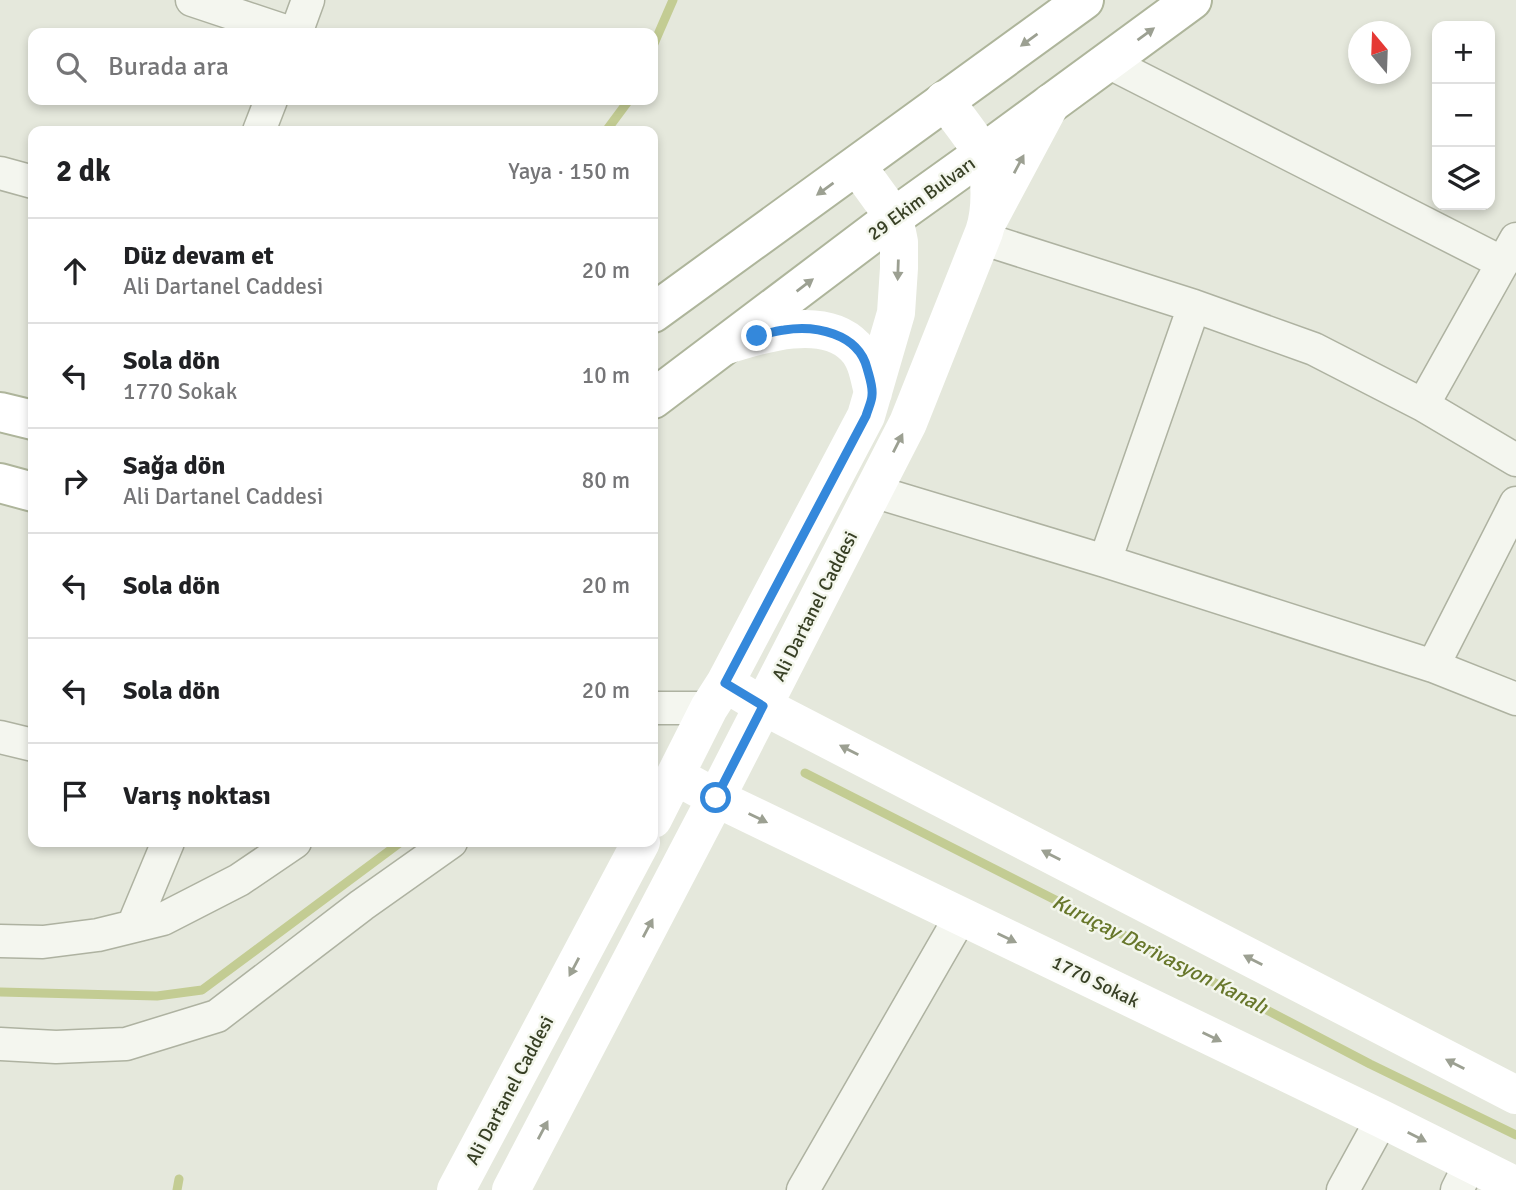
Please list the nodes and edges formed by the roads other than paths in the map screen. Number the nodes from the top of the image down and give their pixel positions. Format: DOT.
graph roads {
  1 [pos="192,0"];
  2 [pos="308,0"];
  3 [pos="1084,0"];
  4 [pos="1192,0"];
  5 [pos="276,28"];
  6 [pos="298,28"];
  7 [pos="1108,62"];
  8 [pos="944,100"];
  9 [pos="1051,103"];
  10 [pos="269,105"];
  11 [pos="261,126"];
  12 [pos="982,154"];
  13 [pos="857,166"];
  14 [pos="0,173"];
  15 [pos="28,181"];
  16 [pos="894,217"];
  17 [pos="984,231"];
  18 [pos="1509,251"];
  19 [pos="1194,306"];
  20 [pos="658,309"];
  21 [pos="724,346"];
  22 [pos="873,393"];
  23 [pos="658,395"];
  24 [pos="1423,405"];
  25 [pos="0,412"];
  26 [pos="28,419"];
  27 [pos="1516,460"];
  28 [pos="0,483"];
  29 [pos="28,491"];
  30 [pos="873,491"];
  31 [pos="1516,503"];
  32 [pos="1105,561"];
  33 [pos="1433,666"];
  34 [pos="717,696"];
  35 [pos="1516,699"];
  36 [pos="763,706"];
  37 [pos="658,708"];
  38 [pos="0,737"];
  39 [pos="28,744"];
  40 [pos="664,777"];
  41 [pos="716,798"];
  42 [pos="658,800"];
  43 [pos="166,847"];
  44 [pos="288,847"];
  45 [pos="444,847"];
  46 [pos="638,847"];
  47 [pos="961,916"];
  48 [pos="133,926"];
  49 [pos="0,941"];
  50 [pos="0,1044"];
  51 [pos="1516,1096"];
  52 [pos="1382,1119"];
  53 [pos="1464,1177"];
  54 [pos="1516,1186"];
  55 [pos="518,1188"];
  56 [pos="456,1190"];
  57 [pos="803,1190"];
  58 [pos="1343,1190"];
  1 -- 5 [label="street"];
  2 -- 6 [label="street"];
  3 -- 8 [label="main road, one-way"];
  7 -- 4 [label="main road, 29 Ekim Bulvarı, one-way"];
  7 -- 9 [label="main road, 29 Ekim Bulvarı"];
  7 -- 18 [label="street"];
  8 -- 12 [label="main road"];
  8 -- 13 [label="main road"];
  9 -- 12 [label="main road, 29 Ekim Bulvarı"];
  17 -- 9 [label="main road, one-way"];
  10 -- 11 [label="street"];
  12 -- 16 [label="main road, 29 Ekim Bulvarı"];
  12 -- 17 [label="main road, Ali Dartanel Caddesi"];
  13 -- 16 [label="main road"];
  13 -- 20 [label="main road, one-way"];
  14 -- 15 [label="street"];
  21 -- 16 [label="main road, 29 Ekim Bulvarı, one-way"];
  16 -- 22 [label="main road, one-way"];
  17 -- 19 [label="street"];
  30 -- 17 [label="main road, Ali Dartanel Caddesi, one-way"];
  18 -- 24 [label="street"];
  19 -- 24 [label="street"];
  19 -- 32 [label="street"];
  21 -- 22 [label="main road"];
  21 -- 23 [label="main road, 29 Ekim Bulvarı"];
  22 -- 34 [label="main road"];
  24 -- 27 [label="street"];
  25 -- 26 [label="main road"];
  28 -- 29 [label="main road"];
  30 -- 32 [label="street"];
  30 -- 36 [label="main road, Ali Dartanel Caddesi"];
  31 -- 33 [label="street"];
  32 -- 33 [label="street"];
  33 -- 35 [label="street"];
  34 -- 36 [label="main road"];
  34 -- 37 [label="street"];
  34 -- 40 [label="main road"];
  36 -- 41 [label="main road, Ali Dartanel Caddesi"];
  51 -- 36 [label="main road, one-way"];
  38 -- 39 [label="street"];
  40 -- 41 [label="main road, 1770 Sokak"];
  40 -- 42 [label="main road"];
  41 -- 47 [label="main road, 1770 Sokak, one-way"];
  55 -- 41 [label="main road, Ali Dartanel Caddesi, one-way"];
  43 -- 48 [label="street"];
  44 -- 48 [label="street"];
  45 -- 50 [label="street"];
  46 -- 56 [label="main road, Ali Dartanel Caddesi, one-way"];
  47 -- 52 [label="main road, 1770 Sokak, one-way"];
  47 -- 57 [label="street"];
  48 -- 49 [label="street"];
  52 -- 53 [label="main road, 1770 Sokak, one-way"];
  52 -- 58 [label="street"];
  53 -- 54 [label="main road, 1770 Sokak"];
}
